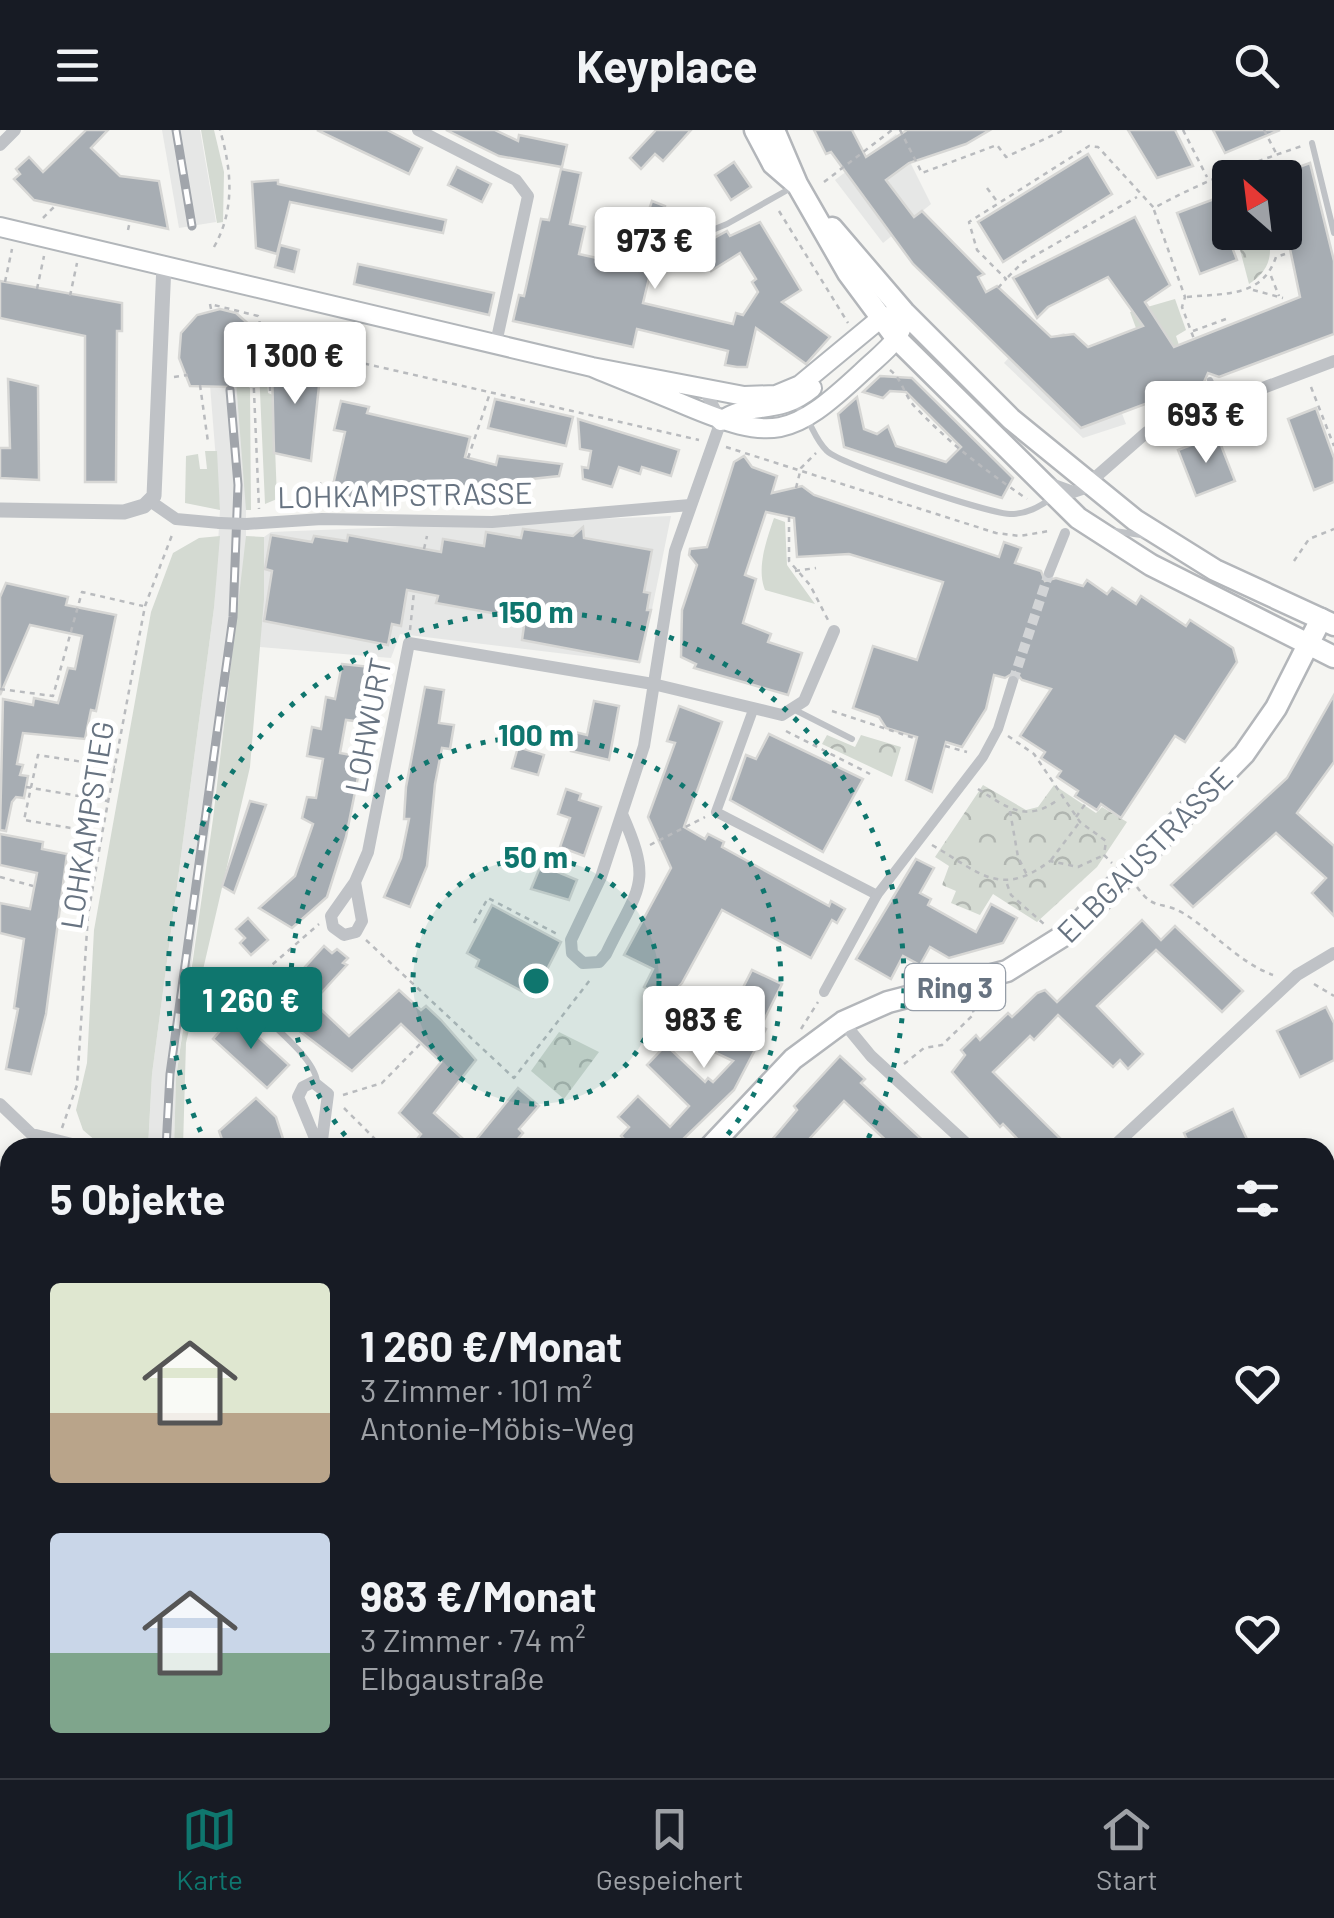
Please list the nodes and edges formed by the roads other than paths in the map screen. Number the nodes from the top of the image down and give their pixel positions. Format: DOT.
graph roads {
  1 [pos="15,130"];
  2 [pos="418,130"];
  3 [pos="756,130"];
  4 [pos="774,130"];
  5 [pos="1312,143"];
  6 [pos="0,145"];
  7 [pos="797,184"];
  8 [pos="810,204"];
  9 [pos="0,227"];
  10 [pos="1334,233"];
  11 [pos="656,254"];
  12 [pos="164,264"];
  13 [pos="904,312"];
  14 [pos="881,318"];
  15 [pos="897,339"];
  16 [pos="496,343"];
  17 [pos="1334,361"];
  18 [pos="592,367"];
  19 [pos="1210,380"];
  20 [pos="702,388"];
  21 [pos="784,399"];
  22 [pos="1220,404"];
  23 [pos="808,417"];
  24 [pos="721,421"];
  25 [pos="1036,477"];
  26 [pos="1091,484"];
  27 [pos="1055,496"];
  28 [pos="150,501"];
  29 [pos="690,506"];
  30 [pos="0,510"];
  31 [pos="1066,533"];
  32 [pos="1156,536"];
  33 [pos="1049,573"];
  34 [pos="1328,622"];
  35 [pos="831,626"];
  36 [pos="1309,644"];
  37 [pos="1334,657"];
  38 [pos="1013,681"];
  39 [pos="653,684"];
  40 [pos="753,710"];
  41 [pos="788,712"];
  42 [pos="852,739"];
  43 [pos="622,814"];
  44 [pos="356,882"];
  45 [pos="877,895"];
  46 [pos="1334,954"];
  47 [pos="226,978"];
  48 [pos="824,992"];
  49 [pos="843,1022"];
  50 [pos="318,1083"];
  51 [pos="0,1104"];
  52 [pos="36,1136"];
  53 [pos="50,1138"];
  54 [pos="316,1138"];
  55 [pos="322,1138"];
  56 [pos="719,1138"];
  57 [pos="960,1138"];
  58 [pos="1123,1138"];
  1 -- 6 [label="street"];
  2 -- 16 [label="street"];
  3 -- 7 [label="main road"];
  4 -- 7 [label="main road"];
  5 -- 10 [label="lane"];
  7 -- 8 [label="main road"];
  7 -- 11 [label="lane"];
  8 -- 13 [label="main road"];
  8 -- 14 [label="main road"];
  9 -- 12 [label="main road"];
  12 -- 16 [label="main road"];
  12 -- 28 [label="street"];
  13 -- 14 [label="main road"];
  13 -- 15 [label="main road"];
  13 -- 26 [label="main road"];
  14 -- 15 [label="main road"];
  14 -- 21 [label="main road"];
  15 -- 23 [label="main road"];
  15 -- 25 [label="main road"];
  16 -- 18 [label="main road"];
  17 -- 22 [label="street"];
  18 -- 20 [label="main road"];
  18 -- 24 [label="main road"];
  19 -- 22 [label="lane"];
  20 -- 21 [label="main road"];
  20 -- 24 [label="street"];
  21 -- 23 [label="lane"];
  21 -- 24 [label="main road"];
  22 -- 26 [label="street"];
  23 -- 24 [label="main road"];
  23 -- 27 [label="lane"];
  24 -- 29 [label="street"];
  25 -- 26 [label="street"];
  25 -- 27 [label="main road"];
  26 -- 32 [label="main road"];
  27 -- 32 [label="lane"];
  27 -- 36 [label="main road"];
  28 -- 29 [label="street, LOHKAMPSTRASSE, bridge"];
  28 -- 30 [label="street"];
  29 -- 39 [label="street"];
  31 -- 33 [label="street"];
  32 -- 34 [label="main road"];
  34 -- 36 [label="main road, ELBGAUSTRASSE / Ring 3"];
  35 -- 41 [label="street"];
  36 -- 37 [label="main road"];
  36 -- 49 [label="main road, ELBGAUSTRASSE / Ring 3"];
  38 -- 45 [label="street"];
  39 -- 40 [label="street, LOHWURT"];
  39 -- 43 [label="street"];
  39 -- 44 [label="street, LOHWURT"];
  40 -- 41 [label="street, LOHWURT"];
  40 -- 45 [label="street"];
  41 -- 42 [label="lane"];
  43 -- 43 [label="street"];
  44 -- 44 [label="street, LOHWURT"];
  45 -- 48 [label="street"];
  46 -- 58 [label="street"];
  47 -- 50 [label="lane"];
  49 -- 56 [label="main road, ELBGAUSTRASSE / Ring 3"];
  49 -- 57 [label="street"];
  50 -- 54 [label="street"];
  50 -- 55 [label="street"];
  51 -- 52 [label="street"];
  52 -- 53 [label="street"];
}
